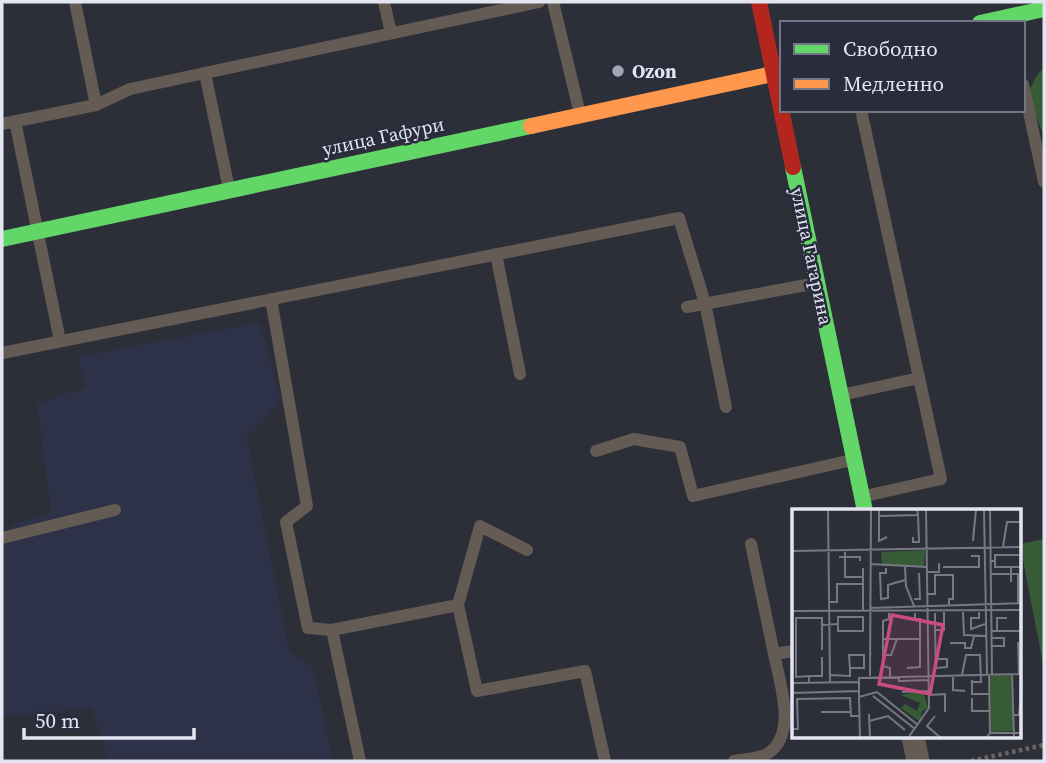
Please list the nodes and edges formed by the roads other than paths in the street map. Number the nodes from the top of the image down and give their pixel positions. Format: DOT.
graph roads {
  1 [pos="75,2"];
  2 [pos="384,2"];
  3 [pos="539,2"];
  4 [pos="553,2"];
  5 [pos="758,2"];
  6 [pos="514,4"];
  7 [pos="1044,9"];
  8 [pos="1010,19"];
  9 [pos="391,33"];
  10 [pos="205,73"];
  11 [pos="778,73"];
  12 [pos="1025,93"];
  13 [pos="96,105"];
  14 [pos="785,112"];
  15 [pos="861,112"];
  16 [pos="580,116"];
  17 [pos="8,123"];
  18 [pos="1044,182"];
  19 [pos="230,191"];
  20 [pos="38,232"];
  21 [pos="2,239"];
  22 [pos="496,254"];
  23 [pos="817,283"];
  24 [pos="271,299"];
  25 [pos="705,303"];
  26 [pos="687,307"];
  27 [pos="60,341"];
  28 [pos="2,353"];
  29 [pos="520,374"];
  30 [pos="919,378"];
  31 [pos="841,395"];
  32 [pos="726,407"];
  33 [pos="596,451"];
  34 [pos="854,459"];
  35 [pos="864,504"];
  36 [pos="115,510"];
  37 [pos="2,538"];
  38 [pos="751,544"];
  39 [pos="527,550"];
  40 [pos="458,605"];
  41 [pos="332,630"];
  42 [pos="792,651"];
  43 [pos="774,654"];
  44 [pos="913,738"];
  45 [pos="360,761"];
  46 [pos="605,761"];
  47 [pos="734,761"];
  48 [pos="918,761"];
  1 -- 13 [label="lane"];
  2 -- 9 [label="lane"];
  3 -- 6 [label="lane"];
  4 -- 16 [label="lane"];
  5 -- 11 [label="street, улица Гагарина"];
  6 -- 9 [label="lane"];
  7 -- 8 [label="street"];
  9 -- 10 [label="lane"];
  10 -- 13 [label="lane"];
  10 -- 19 [label="lane"];
  11 -- 16 [label="street, улица Гафури"];
  12 -- 18 [label="lane"];
  13 -- 17 [label="lane"];
  14 -- 23 [label="street, улица Гагарина"];
  15 -- 30 [label="lane"];
  16 -- 19 [label="street, улица Гафури"];
  17 -- 20 [label="lane"];
  19 -- 20 [label="street, улица Гафури"];
  20 -- 21 [label="street, улица Гафури"];
  20 -- 27 [label="lane"];
  22 -- 24 [label="lane"];
  22 -- 25 [label="lane"];
  22 -- 29 [label="lane"];
  23 -- 25 [label="lane"];
  23 -- 31 [label="street, улица Гагарина"];
  24 -- 27 [label="lane"];
  24 -- 41 [label="lane"];
  25 -- 26 [label="lane"];
  25 -- 32 [label="lane"];
  27 -- 28 [label="lane"];
  30 -- 31 [label="lane"];
  30 -- 35 [label="lane"];
  31 -- 34 [label="street, улица Гагарина"];
  33 -- 34 [label="lane"];
  34 -- 35 [label="street, улица Гагарина"];
  36 -- 37 [label="lane"];
  38 -- 43 [label="lane"];
  39 -- 40 [label="lane"];
  40 -- 41 [label="lane"];
  40 -- 46 [label="lane"];
  41 -- 45 [label="lane"];
  42 -- 43 [label="lane"];
  43 -- 47 [label="lane"];
  44 -- 48 [label="street"];
}
